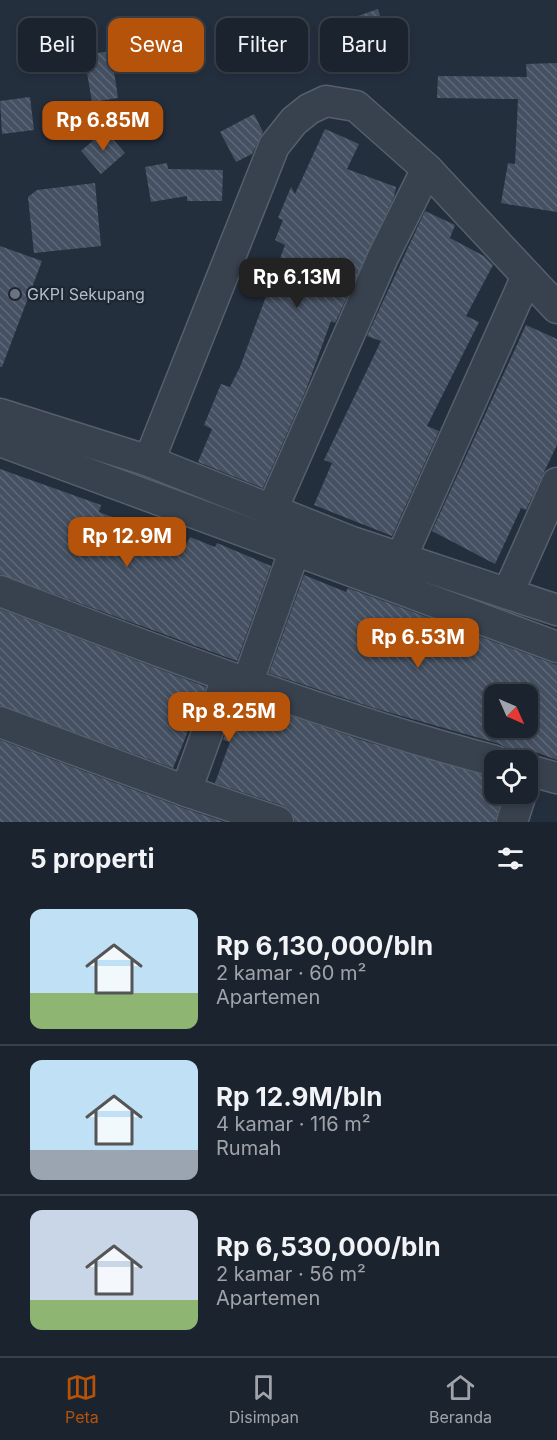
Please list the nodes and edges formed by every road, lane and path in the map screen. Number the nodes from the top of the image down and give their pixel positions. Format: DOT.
graph roads {
  1 [pos="427,169"];
  2 [pos="527,276"];
  3 [pos="557,308"];
  4 [pos="0,414"];
  5 [pos="0,441"];
  6 [pos="149,461"];
  7 [pos="556,486"];
  8 [pos="272,510"];
  9 [pos="294,552"];
  10 [pos="401,558"];
  11 [pos="0,591"];
  12 [pos="508,593"];
  13 [pos="557,610"];
  14 [pos="557,647"];
  15 [pos="237,681"];
  16 [pos="0,722"];
  17 [pos="484,758"];
  18 [pos="538,773"];
  19 [pos="557,778"];
  20 [pos="186,791"];
  21 [pos="518,804"];
  22 [pos="278,822"];
  23 [pos="512,822"];
  1 -- 2 [label="street"];
  1 -- 6 [label="street"];
  1 -- 8 [label="street"];
  2 -- 3 [label="street"];
  2 -- 10 [label="street"];
  4 -- 6 [label="street"];
  5 -- 9 [label="street"];
  6 -- 8 [label="street"];
  7 -- 12 [label="street"];
  8 -- 10 [label="street"];
  9 -- 14 [label="street"];
  9 -- 15 [label="street"];
  10 -- 12 [label="street"];
  11 -- 15 [label="street"];
  12 -- 13 [label="street"];
  15 -- 17 [label="street"];
  15 -- 20 [label="street"];
  16 -- 20 [label="street"];
  18 -- 19 [label="street"];
  20 -- 22 [label="street"];
  21 -- 23 [label="street"];
}
